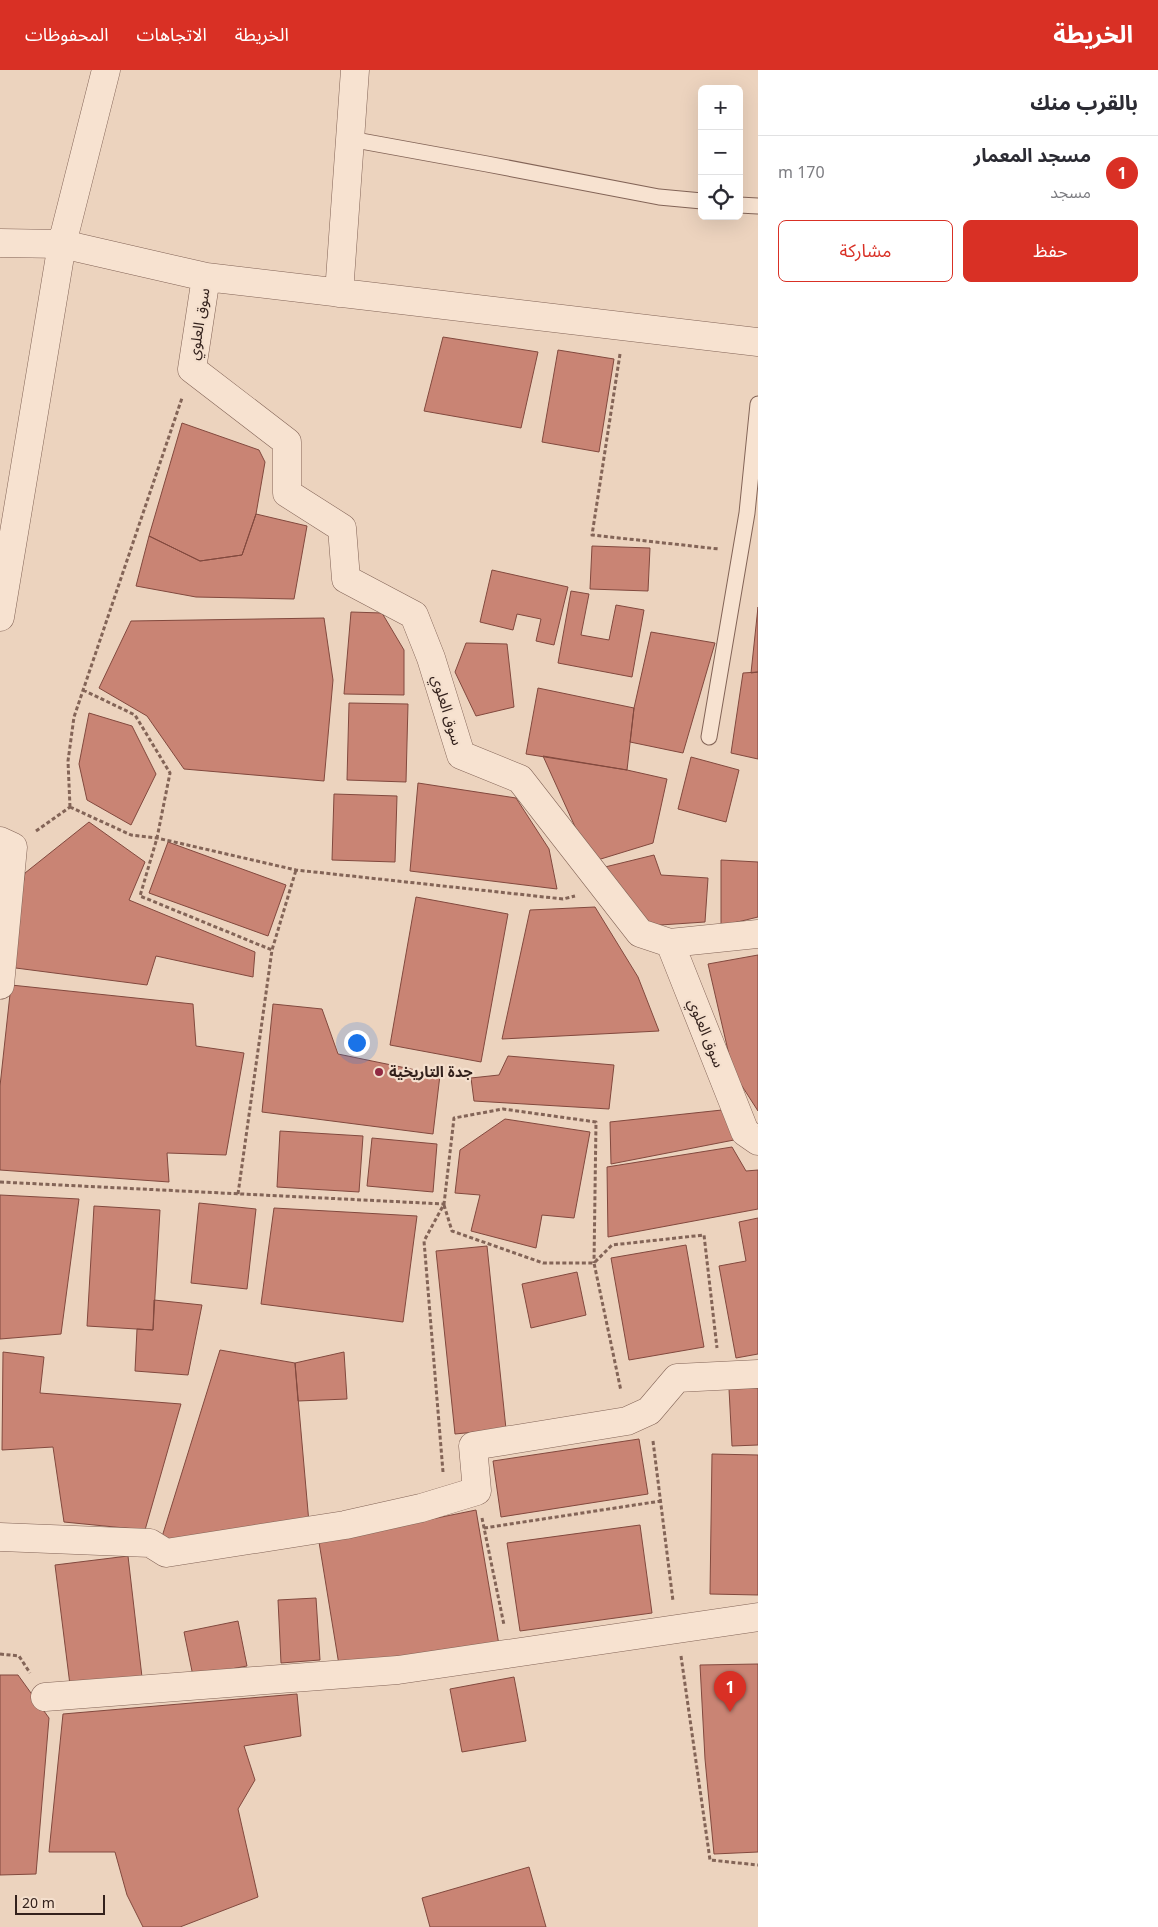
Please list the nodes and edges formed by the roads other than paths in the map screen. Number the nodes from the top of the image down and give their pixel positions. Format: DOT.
graph roads {
  1 [pos="106,70"];
  2 [pos="355,70"];
  3 [pos="350,139"];
  4 [pos="698,201"];
  5 [pos="743,205"];
  6 [pos="758,206"];
  7 [pos="0,243"];
  8 [pos="62,244"];
  9 [pos="206,277"];
  10 [pos="339,293"];
  11 [pos="758,342"];
  12 [pos="758,404"];
  13 [pos="752,514"];
  14 [pos="0,617"];
  15 [pos="709,737"];
  16 [pos="7,844"];
  17 [pos="758,934"];
  18 [pos="670,943"];
  19 [pos="0,986"];
  20 [pos="755,1136"];
  21 [pos="758,1374"];
  22 [pos="0,1538"];
  23 [pos="758,1617"];
  24 [pos="45,1696"];
  1 -- 8 [label="street"];
  2 -- 3 [label="street"];
  3 -- 4 [label="lane"];
  3 -- 10 [label="street"];
  5 -- 6 [label="lane"];
  7 -- 8 [label="street"];
  8 -- 9 [label="street"];
  8 -- 14 [label="street"];
  9 -- 10 [label="street"];
  9 -- 18 [label="street, سوق العلوي"];
  10 -- 11 [label="street"];
  12 -- 13 [label="lane"];
  13 -- 15 [label="lane"];
  16 -- 19 [label="street"];
  17 -- 18 [label="street"];
  18 -- 20 [label="street, سوق العلوي"];
  21 -- 22 [label="street"];
  23 -- 24 [label="street"];
}
